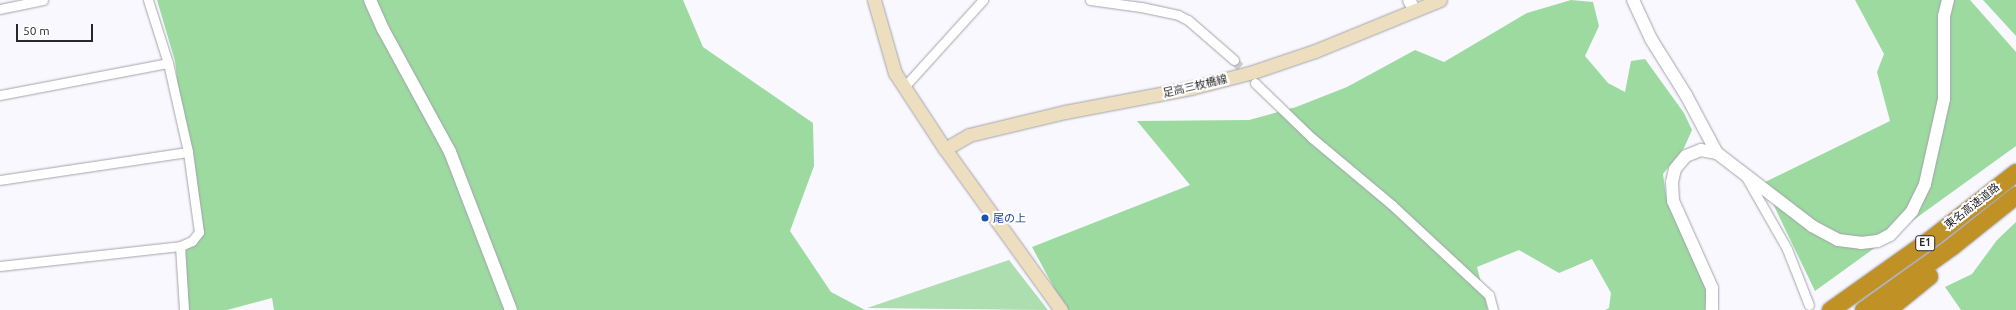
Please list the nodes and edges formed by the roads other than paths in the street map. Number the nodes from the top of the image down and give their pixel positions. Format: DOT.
graph roads {
  1 [pos="43,0"];
  2 [pos="148,0"];
  3 [pos="370,0"];
  4 [pos="874,0"];
  5 [pos="983,0"];
  6 [pos="1090,0"];
  7 [pos="1440,0"];
  8 [pos="1633,0"];
  9 [pos="1948,0"];
  10 [pos="1411,5"];
  11 [pos="0,9"];
  12 [pos="1234,60"];
  13 [pos="168,64"];
  14 [pos="1255,83"];
  15 [pos="904,88"];
  16 [pos="0,95"];
  17 [pos="945,148"];
  18 [pos="188,152"];
  19 [pos="1717,153"];
  20 [pos="2016,172"];
  21 [pos="1745,176"];
  22 [pos="0,180"];
  23 [pos="2016,195"];
  24 [pos="2016,205"];
  25 [pos="180,246"];
  26 [pos="0,266"];
  27 [pos="1809,304"];
  28 [pos="184,310"];
  29 [pos="511,310"];
  30 [pos="1061,310"];
  31 [pos="1493,310"];
  32 [pos="1712,310"];
  33 [pos="1830,310"];
  34 [pos="1863,310"];
  35 [pos="1886,310"];
  1 -- 11 [label="street"];
  2 -- 13 [label="street"];
  3 -- 29 [label="street"];
  4 -- 15 [label="main road"];
  5 -- 15 [label="street"];
  6 -- 12 [label="street"];
  7 -- 10 [label="main road, 足高三枚橋線"];
  8 -- 19 [label="street"];
  9 -- 21 [label="street"];
  10 -- 17 [label="main road, 足高三枚橋線"];
  13 -- 16 [label="street"];
  13 -- 18 [label="street"];
  14 -- 31 [label="street"];
  15 -- 17 [label="main road"];
  17 -- 30 [label="main road"];
  18 -- 22 [label="street"];
  18 -- 25 [label="street"];
  19 -- 21 [label="street"];
  19 -- 32 [label="street"];
  20 -- 33 [label="highway, 東名高速道路 / E1"];
  21 -- 27 [label="street"];
  23 -- 34 [label="highway, 東名高速道路 / E1"];
  24 -- 35 [label="highway"];
  25 -- 26 [label="street"];
  25 -- 28 [label="street"];
}
